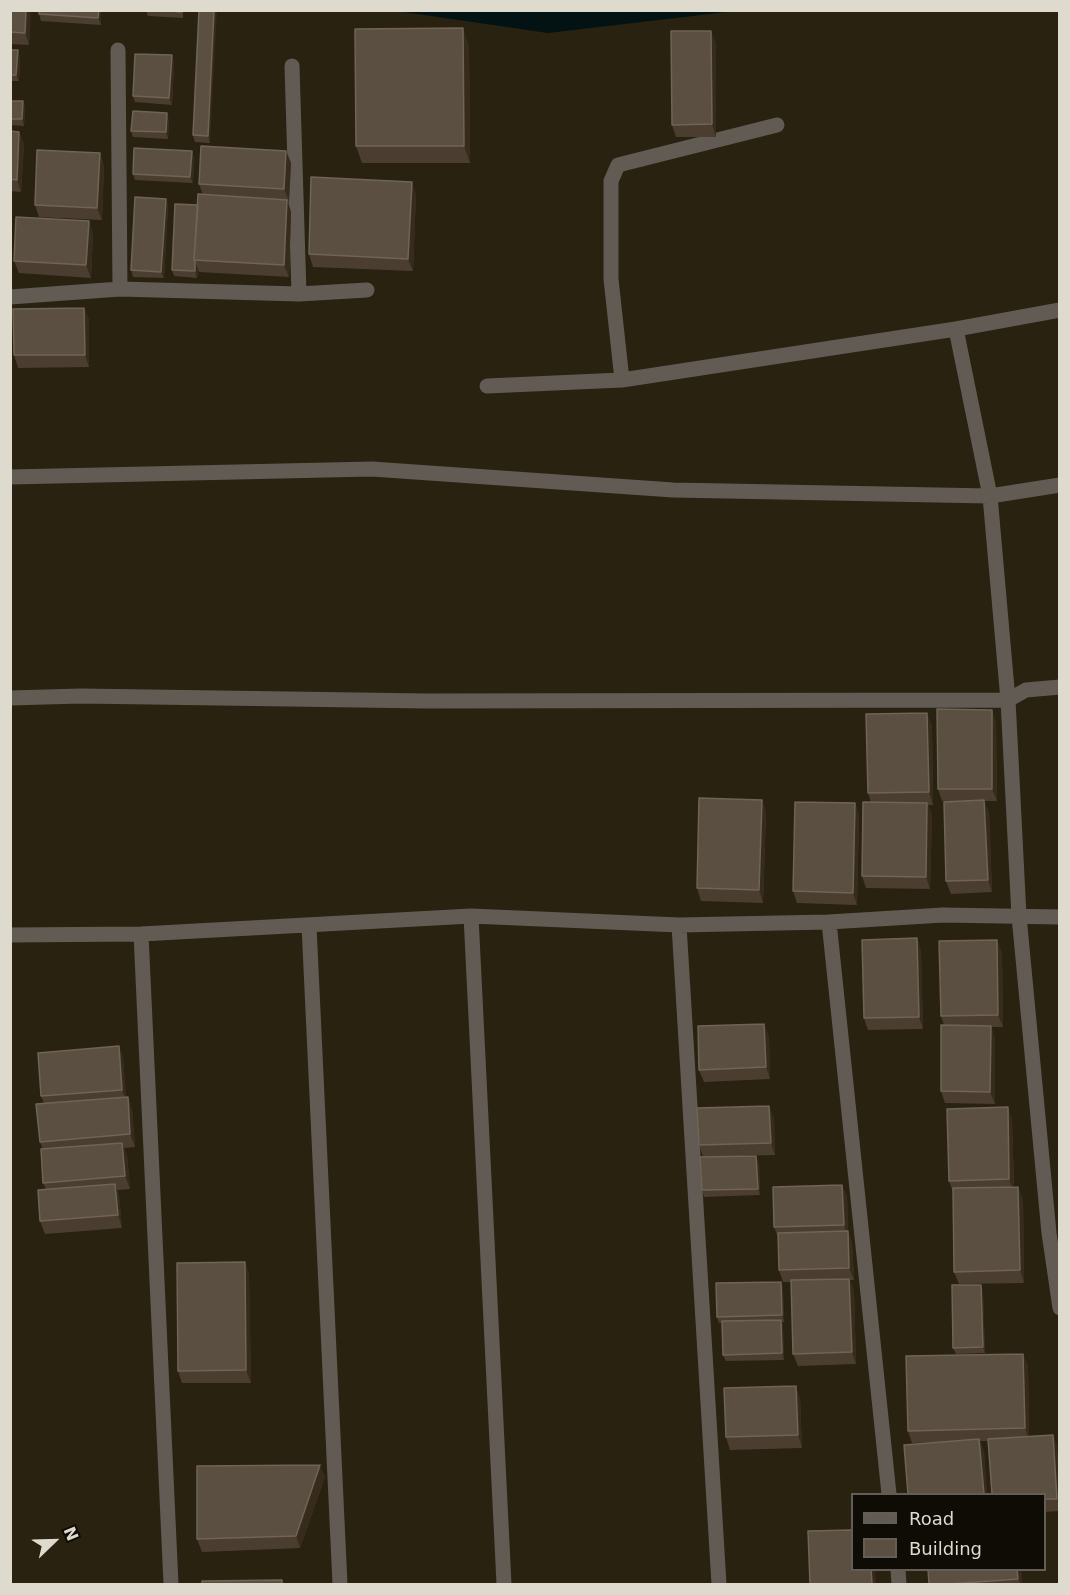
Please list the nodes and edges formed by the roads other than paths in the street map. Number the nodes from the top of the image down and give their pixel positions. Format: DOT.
graph roads {
  1 [pos="118,50"];
  2 [pos="292,66"];
  3 [pos="777,125"];
  4 [pos="120,289"];
  5 [pos="367,290"];
  6 [pos="299,294"];
  7 [pos="10,297"];
  8 [pos="1059,310"];
  9 [pos="956,329"];
  10 [pos="622,380"];
  11 [pos="487,386"];
  12 [pos="10,477"];
  13 [pos="1059,485"];
  14 [pos="990,496"];
  15 [pos="1059,687"];
  16 [pos="10,698"];
  17 [pos="1008,700"];
  18 [pos="471,916"];
  19 [pos="1019,916"];
  20 [pos="1059,917"];
  21 [pos="829,922"];
  22 [pos="680,925"];
  23 [pos="309,926"];
  24 [pos="141,934"];
  25 [pos="10,935"];
  26 [pos="1059,1308"];
  27 [pos="889,1493"];
  28 [pos="171,1584"];
  29 [pos="340,1584"];
  30 [pos="504,1584"];
  31 [pos="719,1584"];
  1 -- 4 [label="street"];
  2 -- 6 [label="street"];
  3 -- 10 [label="street"];
  4 -- 6 [label="street"];
  4 -- 7 [label="street"];
  5 -- 6 [label="street"];
  8 -- 9 [label="street"];
  9 -- 10 [label="street"];
  9 -- 14 [label="street"];
  10 -- 11 [label="street"];
  12 -- 14 [label="street"];
  13 -- 14 [label="street"];
  14 -- 17 [label="street"];
  15 -- 17 [label="street"];
  16 -- 17 [label="street"];
  17 -- 19 [label="street"];
  18 -- 22 [label="street"];
  18 -- 23 [label="street"];
  18 -- 30 [label="street"];
  19 -- 20 [label="street"];
  19 -- 21 [label="street"];
  19 -- 26 [label="street"];
  21 -- 22 [label="street"];
  21 -- 27 [label="street"];
  22 -- 31 [label="street"];
  23 -- 24 [label="street"];
  23 -- 29 [label="street"];
  24 -- 25 [label="street"];
  24 -- 28 [label="street"];
}
